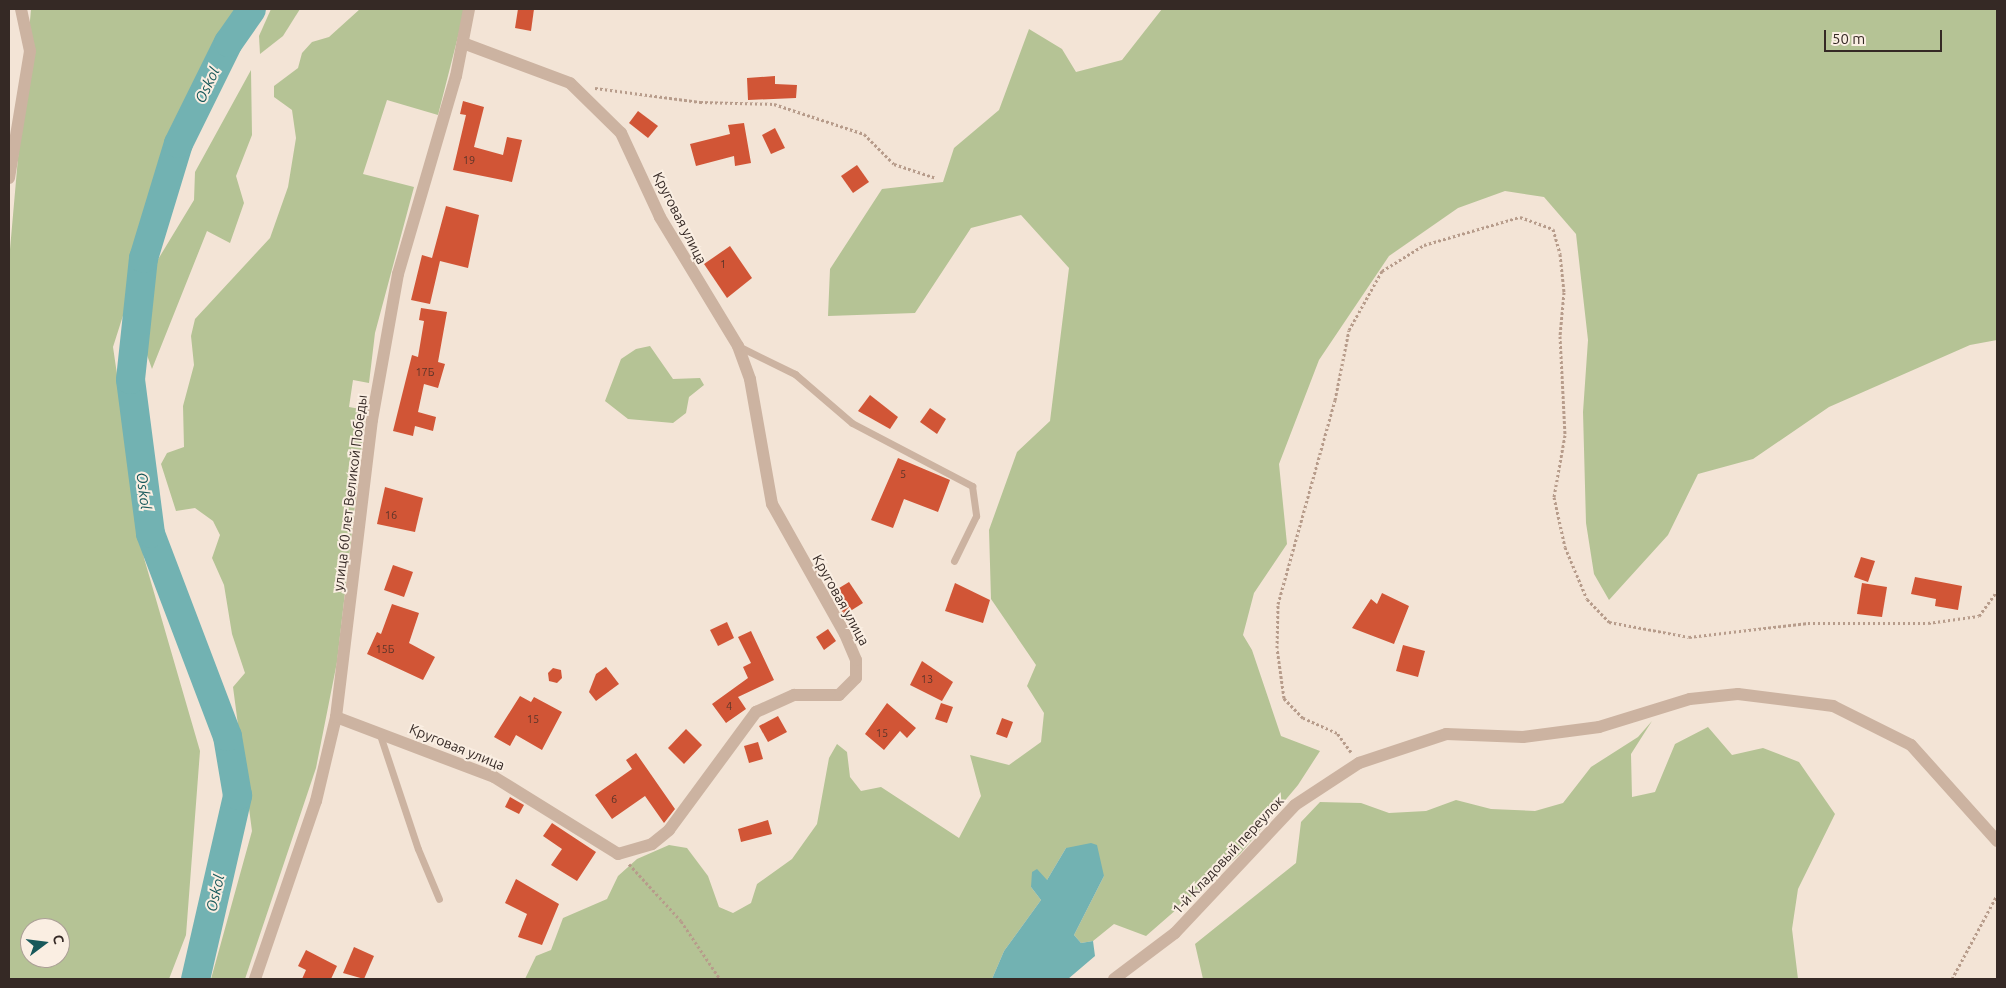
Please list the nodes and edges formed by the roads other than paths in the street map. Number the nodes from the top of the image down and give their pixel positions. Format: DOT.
graph roads {
  1 [pos="21,9"];
  2 [pos="470,9"];
  3 [pos="463,43"];
  4 [pos="9,178"];
  5 [pos="738,346"];
  6 [pos="954,561"];
  7 [pos="336,717"];
  8 [pos="379,732"];
  9 [pos="1997,841"];
  10 [pos="439,899"];
  11 [pos="255,979"];
  12 [pos="1114,979"];
  1 -- 4 [label="street"];
  2 -- 3 [label="street, улица 60 лет Великой Победы"];
  3 -- 5 [label="street, Круговая улица"];
  3 -- 7 [label="street, улица 60 лет Великой Победы"];
  5 -- 6 [label="lane"];
  5 -- 8 [label="street, Круговая улица"];
  7 -- 8 [label="street, Круговая улица"];
  7 -- 11 [label="street, улица 60 лет Великой Победы"];
  8 -- 10 [label="lane"];
  9 -- 12 [label="street, 1-й Кладовый переулок"];
}
